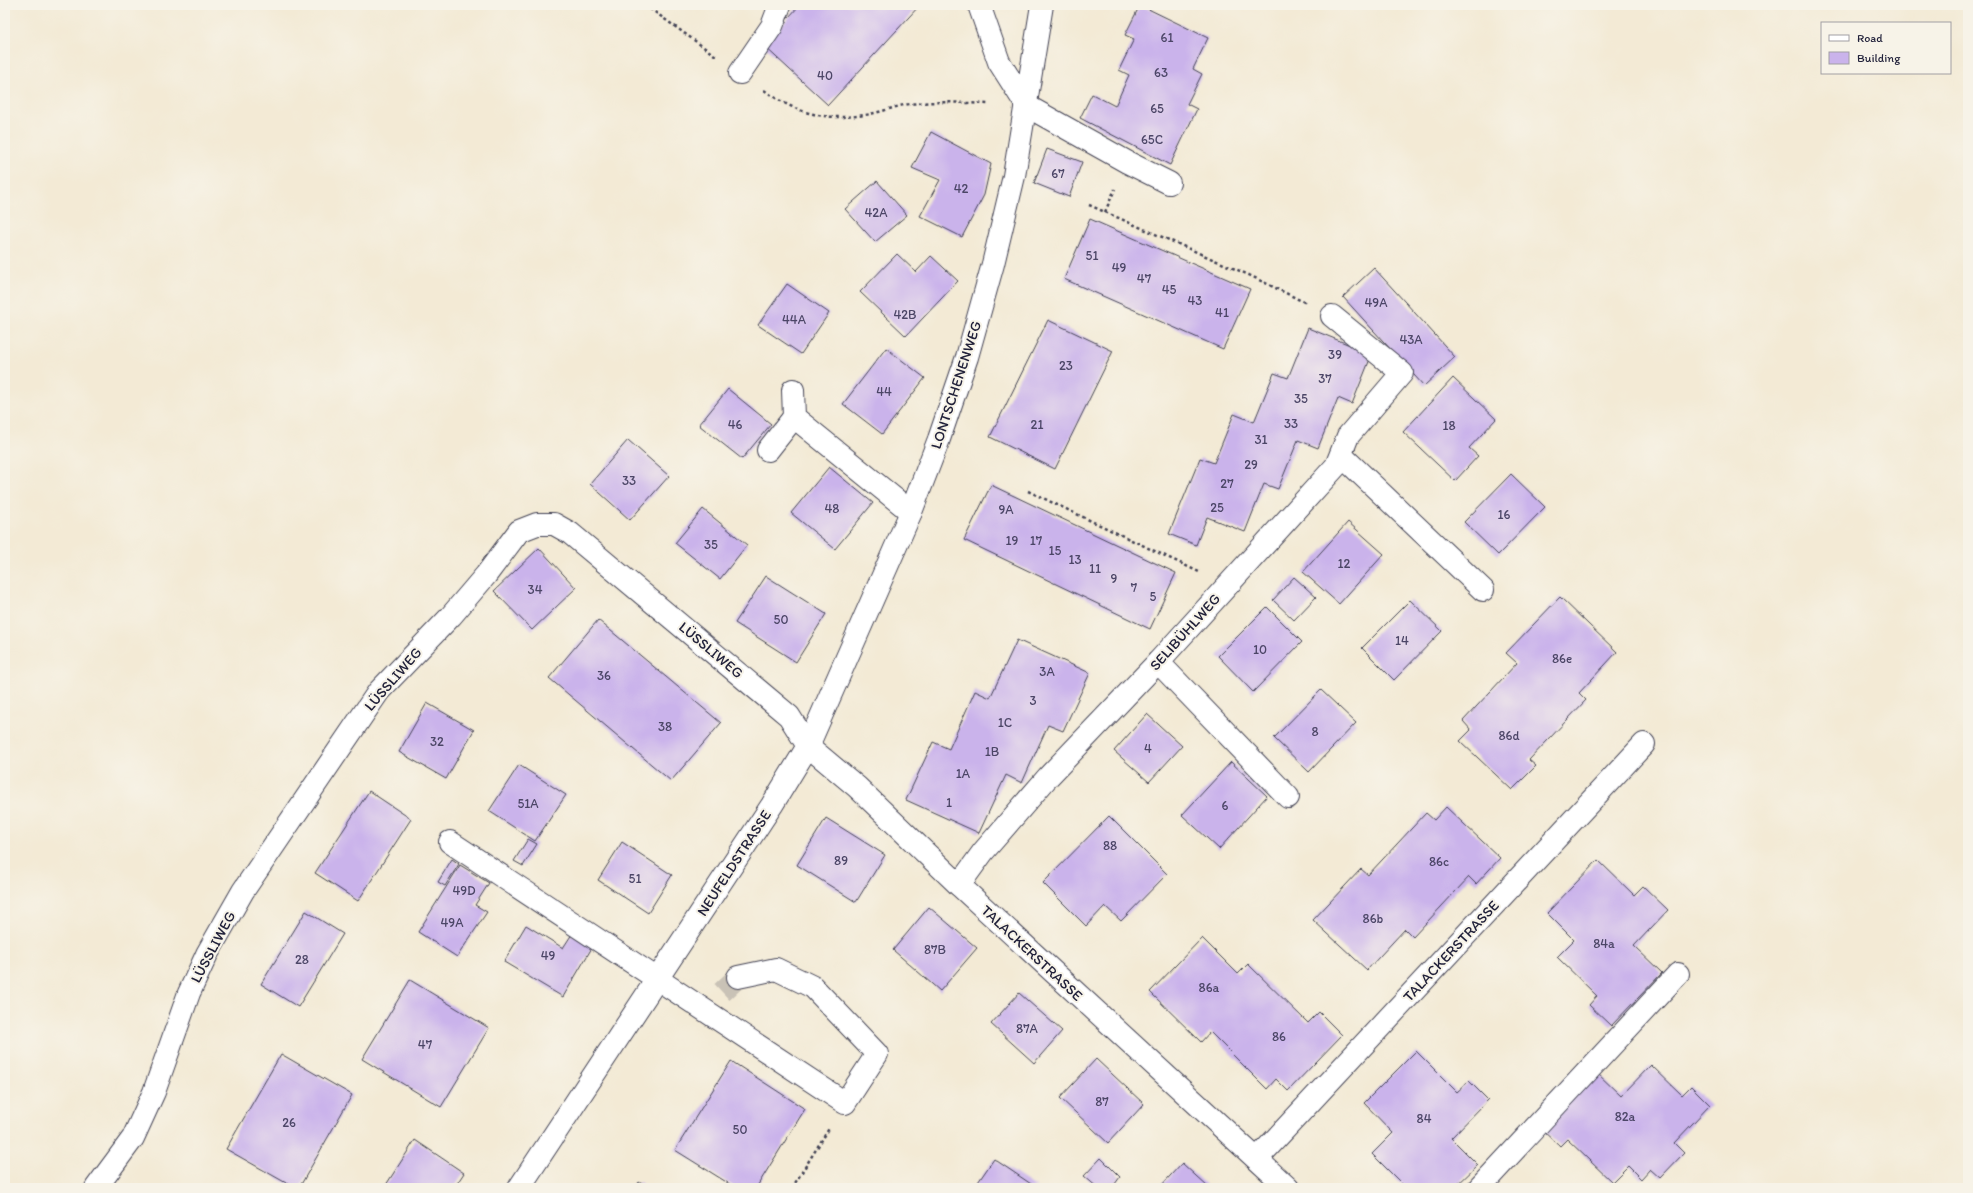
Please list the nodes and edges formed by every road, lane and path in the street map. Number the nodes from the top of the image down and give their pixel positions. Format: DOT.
graph roads {
  1 [pos="645,5"];
  2 [pos="780,5"];
  3 [pos="979,5"];
  4 [pos="1042,5"];
  5 [pos="740,73"];
  6 [pos="1027,106"];
  7 [pos="1169,183"];
  8 [pos="1089,205"];
  9 [pos="1332,316"];
  10 [pos="793,390"];
  11 [pos="794,417"];
  12 [pos="768,450"];
  13 [pos="1341,455"];
  14 [pos="1028,491"];
  15 [pos="911,512"];
  16 [pos="1227,585"];
  17 [pos="1482,590"];
  18 [pos="1158,662"];
  19 [pos="1644,744"];
  20 [pos="808,746"];
  21 [pos="1288,797"];
  22 [pos="450,842"];
  23 [pos="959,886"];
  24 [pos="1678,974"];
  25 [pos="738,977"];
  26 [pos="658,979"];
  27 [pos="844,1103"];
  28 [pos="1257,1159"];
  29 [pos="96,1188"];
  30 [pos="519,1188"];
  31 [pos="792,1188"];
  32 [pos="1288,1188"];
  33 [pos="1479,1188"];
  1 -- 5 [label="path"];
  2 -- 5 [label="street"];
  3 -- 6 [label="street"];
  4 -- 6 [label="street, LONTSCHENENWEG"];
  5 -- 6 [label="path"];
  6 -- 7 [label="street"];
  6 -- 15 [label="street, LONTSCHENENWEG"];
  8 -- 9 [label="path"];
  9 -- 13 [label="street, SELIBÜHLWEG"];
  10 -- 11 [label="street"];
  11 -- 12 [label="street"];
  11 -- 15 [label="street"];
  13 -- 16 [label="street, SELIBÜHLWEG"];
  13 -- 17 [label="street"];
  14 -- 16 [label="path"];
  15 -- 20 [label="street, LONTSCHENENWEG"];
  16 -- 18 [label="street, SELIBÜHLWEG"];
  18 -- 21 [label="street"];
  18 -- 23 [label="street, SELIBÜHLWEG"];
  19 -- 28 [label="street, TALACKERSTRASSE"];
  20 -- 23 [label="street, TALACKERSTRASSE"];
  20 -- 26 [label="street, NEUFELDSTRASSE"];
  20 -- 29 [label="street, LÜSSLIWEG"];
  22 -- 26 [label="street"];
  23 -- 28 [label="street, TALACKERSTRASSE"];
  24 -- 33 [label="street"];
  25 -- 27 [label="street"];
  26 -- 27 [label="street"];
  26 -- 30 [label="street, NEUFELDSTRASSE"];
  27 -- 31 [label="path"];
  28 -- 32 [label="street, TALACKERSTRASSE"];
}
